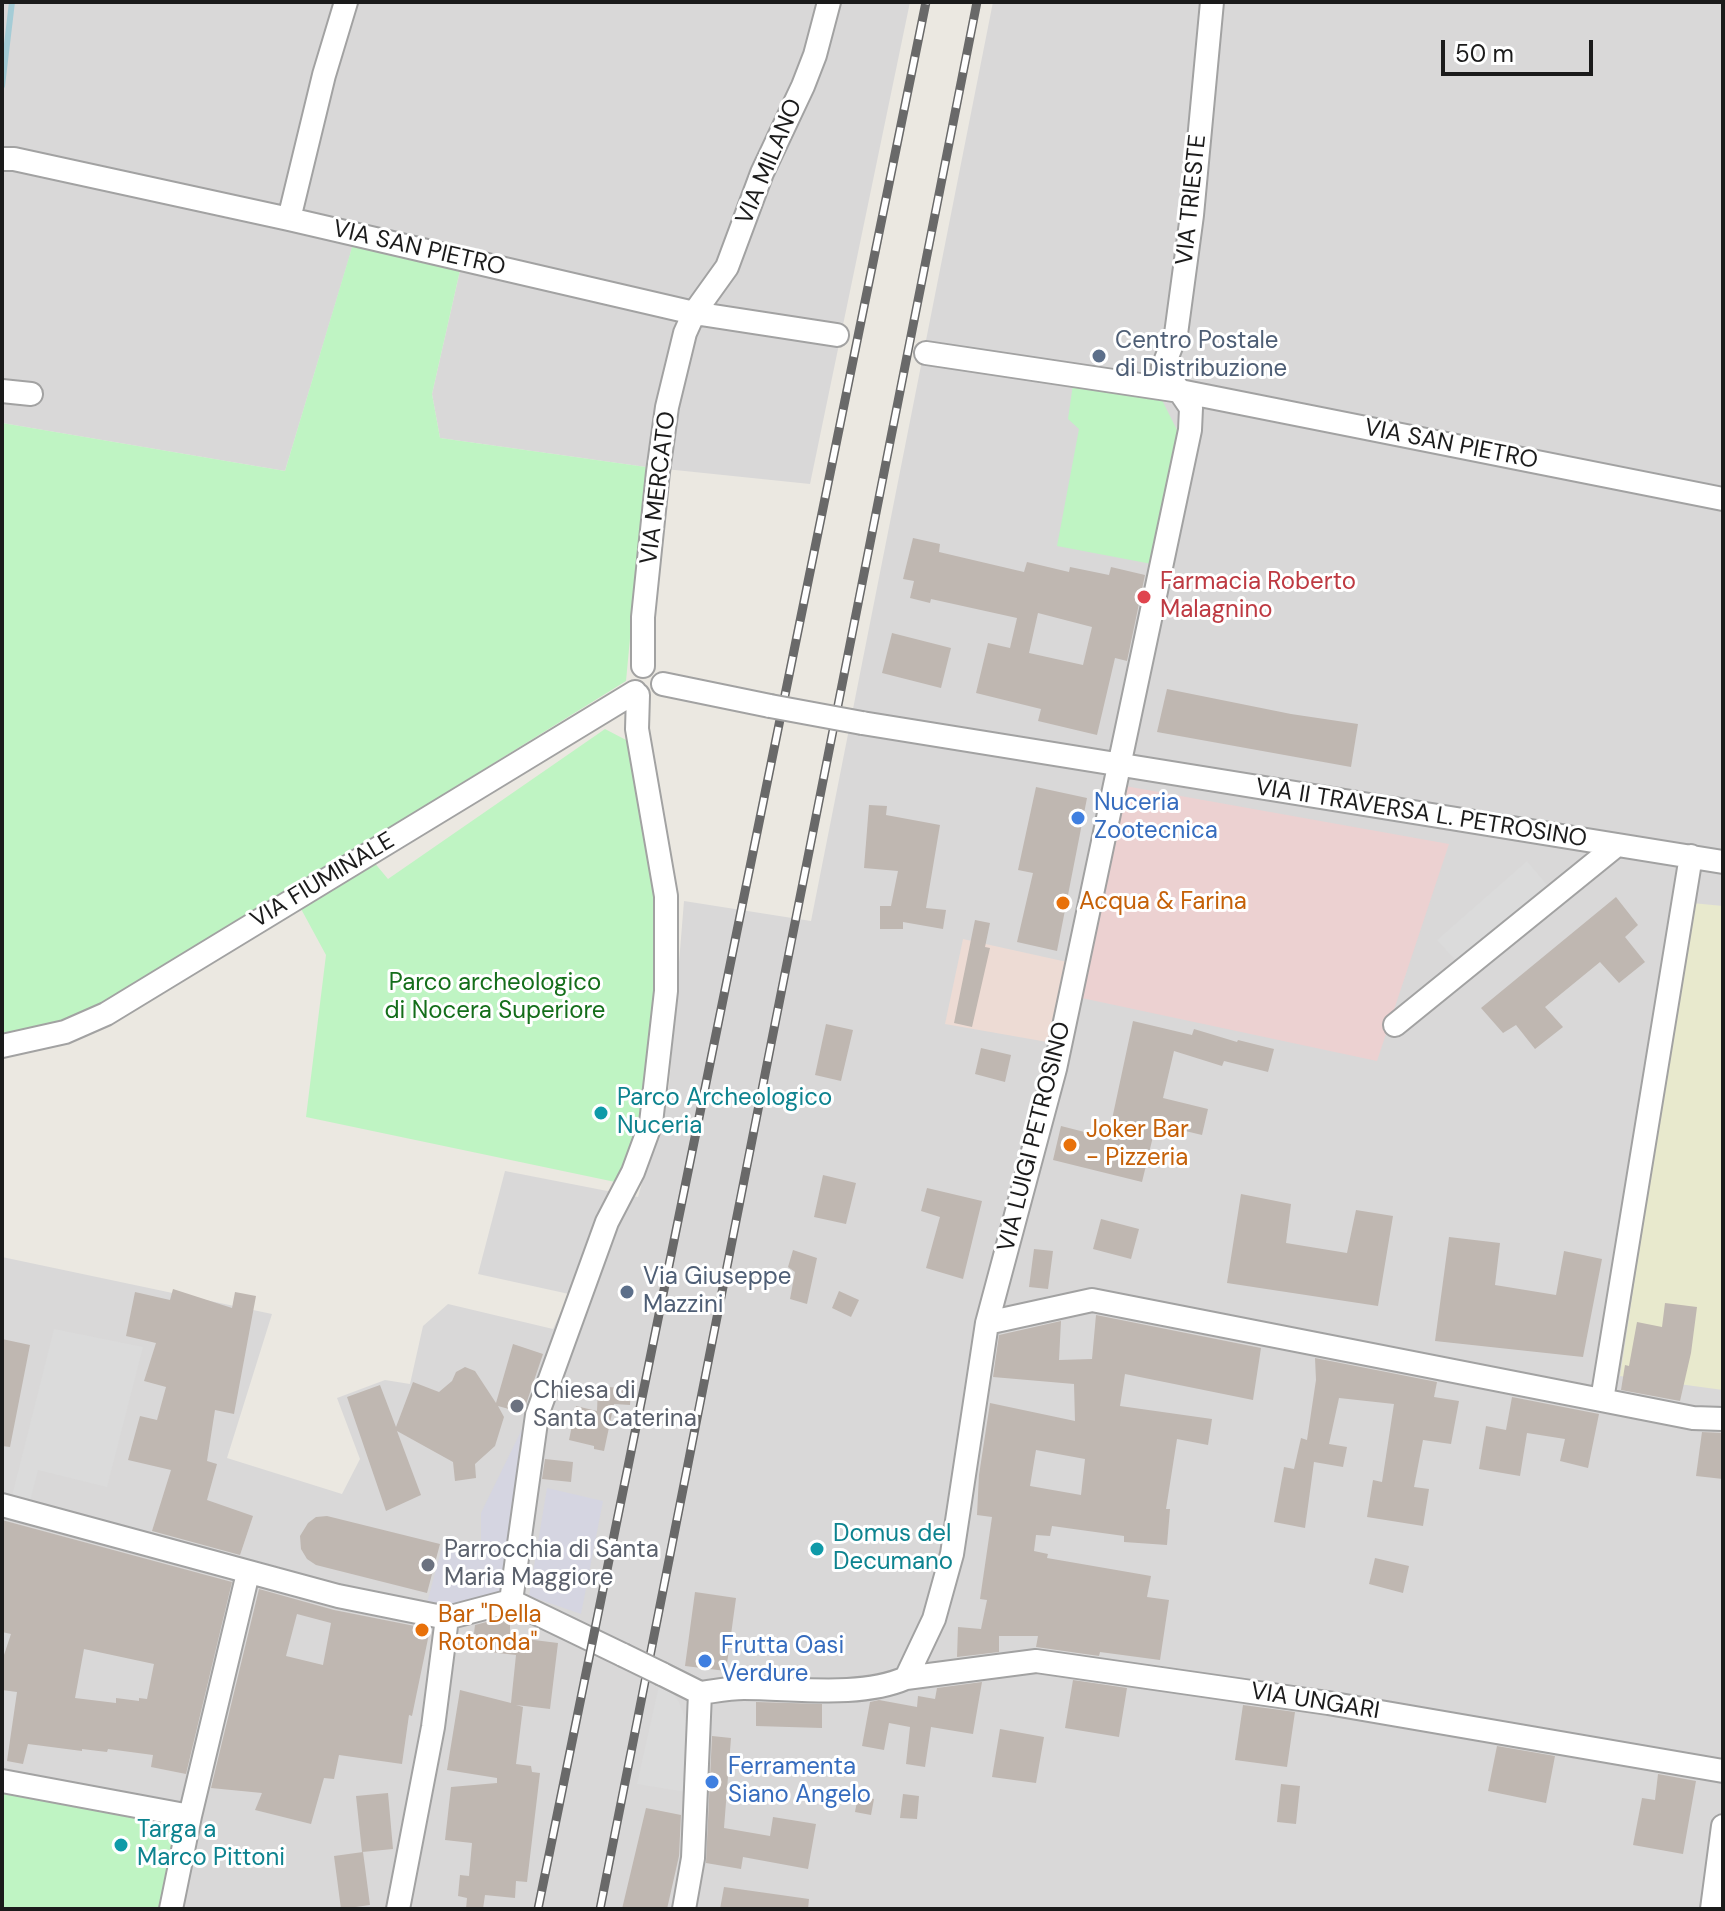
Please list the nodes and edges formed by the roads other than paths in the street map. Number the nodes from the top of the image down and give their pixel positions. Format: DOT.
graph roads {
  1 [pos="346,2"];
  2 [pos="829,2"];
  3 [pos="1212,2"];
  4 [pos="8,159"];
  5 [pos="289,219"];
  6 [pos="694,313"];
  7 [pos="837,335"];
  8 [pos="926,353"];
  9 [pos="2,391"];
  10 [pos="1180,391"];
  11 [pos="31,394"];
  12 [pos="1723,499"];
  13 [pos="643,666"];
  14 [pos="663,684"];
  15 [pos="637,694"];
  16 [pos="1120,767"];
  17 [pos="1617,845"];
  18 [pos="1691,856"];
  19 [pos="1723,862"];
  20 [pos="1395,1025"];
  21 [pos="2,1046"];
  22 [pos="987,1323"];
  23 [pos="1602,1400"];
  24 [pos="1723,1419"];
  25 [pos="2,1505"];
  26 [pos="248,1573"];
  27 [pos="511,1601"];
  28 [pos="447,1618"];
  29 [pos="906,1678"];
  30 [pos="700,1693"];
  31 [pos="1723,1771"];
  32 [pos="2,1781"];
  33 [pos="190,1816"];
  34 [pos="1723,1826"];
  35 [pos="171,1909"];
  36 [pos="398,1909"];
  37 [pos="684,1909"];
  38 [pos="1712,1909"];
  1 -- 5 [label="street"];
  2 -- 6 [label="street, VIA MILANO"];
  3 -- 10 [label="street, VIA TRIESTE"];
  4 -- 5 [label="street, VIA SAN PIETRO"];
  5 -- 6 [label="street, VIA SAN PIETRO"];
  6 -- 7 [label="street, VIA SAN PIETRO"];
  6 -- 13 [label="street, VIA MERCATO"];
  8 -- 10 [label="street, VIA SAN PIETRO"];
  9 -- 11 [label="street"];
  10 -- 12 [label="street, VIA SAN PIETRO"];
  10 -- 16 [label="street, VIA LUIGI PETROSINO"];
  13 -- 14 [label="street"];
  13 -- 15 [label="street"];
  14 -- 15 [label="street"];
  14 -- 16 [label="street, VIA II TRAVERSA L. PETROSINO, bridge"];
  15 -- 21 [label="street, VIA FIUMINALE"];
  15 -- 27 [label="street"];
  16 -- 17 [label="street, VIA II TRAVERSA L. PETROSINO"];
  16 -- 22 [label="street, VIA LUIGI PETROSINO"];
  17 -- 18 [label="street, VIA II TRAVERSA L. PETROSINO"];
  17 -- 20 [label="street"];
  18 -- 19 [label="street, VIA II TRAVERSA L. PETROSINO"];
  18 -- 23 [label="street"];
  22 -- 23 [label="street"];
  22 -- 29 [label="street, VIA LUIGI PETROSINO"];
  23 -- 24 [label="street"];
  25 -- 26 [label="street"];
  26 -- 28 [label="street"];
  26 -- 33 [label="street"];
  27 -- 28 [label="street"];
  27 -- 30 [label="street, bridge"];
  28 -- 36 [label="street"];
  29 -- 30 [label="street"];
  29 -- 31 [label="street, VIA UNGARI"];
  30 -- 37 [label="street"];
  32 -- 33 [label="street"];
  33 -- 35 [label="street"];
  34 -- 38 [label="street"];
}
